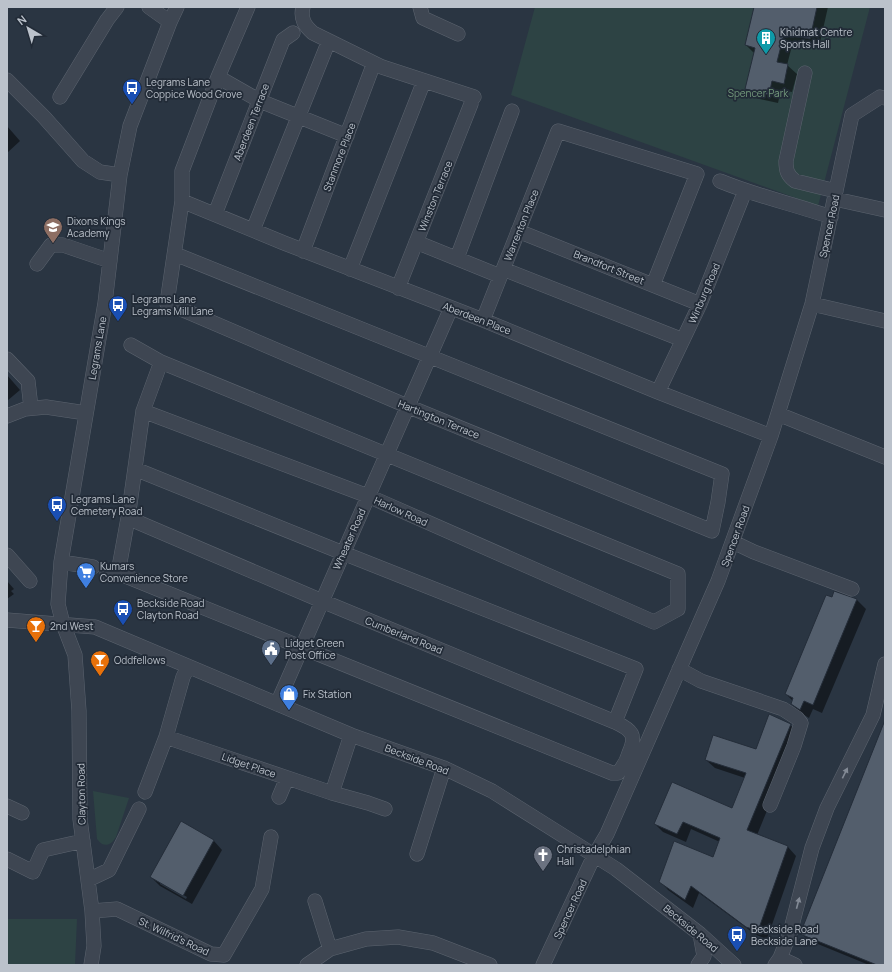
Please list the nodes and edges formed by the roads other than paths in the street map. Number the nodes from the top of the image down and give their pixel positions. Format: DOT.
graph roads {
  1 [pos="117,7"];
  2 [pos="149,7"];
  3 [pos="177,7"];
  4 [pos="248,7"];
  5 [pos="420,7"];
  6 [pos="303,9"];
  7 [pos="170,22"];
  8 [pos="293,33"];
  9 [pos="458,34"];
  10 [pos="326,48"];
  11 [pos="374,63"];
  12 [pos="806,73"];
  13 [pos="218,77"];
  14 [pos="7,80"];
  15 [pos="424,81"];
  16 [pos="60,97"];
  17 [pos="882,97"];
  18 [pos="260,100"];
  19 [pos="512,111"];
  20 [pos="298,116"];
  21 [pos="347,136"];
  22 [pos="120,175"];
  23 [pos="720,181"];
  24 [pos="745,191"];
  25 [pos="836,195"];
  26 [pos="182,201"];
  27 [pos="885,210"];
  28 [pos="215,214"];
  29 [pos="831,217"];
  30 [pos="253,230"];
  31 [pos="518,231"];
  32 [pos="416,242"];
  33 [pos="303,250"];
  34 [pos="175,254"];
  35 [pos="457,258"];
  36 [pos="110,261"];
  37 [pos="37,264"];
  38 [pos="350,269"];
  39 [pos="502,272"];
  40 [pos="653,285"];
  41 [pos="398,288"];
  42 [pos="700,304"];
  43 [pos="812,304"];
  44 [pos="451,308"];
  45 [pos="483,320"];
  46 [pos="885,321"];
  47 [pos="683,340"];
  48 [pos="131,345"];
  49 [pos="430,356"];
  50 [pos="7,359"];
  51 [pos="160,362"];
  52 [pos="658,392"];
  53 [pos="407,406"];
  54 [pos="31,408"];
  55 [pos="143,411"];
  56 [pos="86,413"];
  57 [pos="778,414"];
  58 [pos="7,416"];
  59 [pos="771,436"];
  60 [pos="386,455"];
  61 [pos="885,457"];
  62 [pos="135,469"];
  63 [pos="368,496"];
  64 [pos="128,518"];
  65 [pos="733,542"];
  66 [pos="343,553"];
  67 [pos="7,554"];
  68 [pos="61,562"];
  69 [pos="93,567"];
  70 [pos="30,581"];
  71 [pos="852,589"];
  72 [pos="322,601"];
  73 [pos="7,620"];
  74 [pos="63,624"];
  75 [pos="301,648"];
  76 [pos="885,664"];
  77 [pos="188,667"];
  78 [pos="679,669"];
  79 [pos="277,704"];
  80 [pos="615,722"];
  81 [pos="351,735"];
  82 [pos="166,737"];
  83 [pos="444,768"];
  84 [pos="288,778"];
  85 [pos="145,792"];
  86 [pos="332,792"];
  87 [pos="279,797"];
  88 [pos="770,805"];
  89 [pos="7,806"];
  90 [pos="139,809"];
  91 [pos="385,809"];
  92 [pos="22,813"];
  93 [pos="271,837"];
  94 [pos="83,841"];
  95 [pos="417,854"];
  96 [pos="594,856"];
  97 [pos="7,859"];
  98 [pos="88,880"];
  99 [pos="315,901"];
  100 [pos="92,911"];
  101 [pos="700,934"];
  102 [pos="330,949"];
  103 [pos="785,963"];
  104 [pos="91,965"];
  105 [pos="306,965"];
  106 [pos="490,965"];
  107 [pos="543,965"];
  108 [pos="698,965"];
  109 [pos="733,965"];
  1 -- 16 [label="street"];
  2 -- 7 [label="street"];
  3 -- 7 [label="street, Legrams Lane"];
  4 -- 13 [label="street"];
  5 -- 9 [label="street"];
  6 -- 11 [label="street"];
  7 -- 22 [label="street, Legrams Lane"];
  8 -- 18 [label="street, Aberdeen Terrace"];
  10 -- 20 [label="street"];
  11 -- 15 [label="street"];
  11 -- 21 [label="street, Stanmore Place"];
  12 -- 25 [label="street"];
  13 -- 18 [label="street"];
  13 -- 26 [label="street"];
  14 -- 22 [label="street"];
  15 -- 32 [label="street, Winston Terrace"];
  15 -- 38 [label="street"];
  17 -- 25 [label="street, Spencer Road"];
  18 -- 20 [label="street"];
  18 -- 28 [label="street, Aberdeen Terrace"];
  19 -- 35 [label="street"];
  20 -- 21 [label="street"];
  20 -- 30 [label="street"];
  21 -- 33 [label="street, Stanmore Place"];
  22 -- 36 [label="street, Legrams Lane"];
  23 -- 24 [label="street"];
  24 -- 29 [label="street"];
  24 -- 42 [label="street, Winburg Road"];
  25 -- 27 [label="street"];
  25 -- 29 [label="street, Spencer Road"];
  26 -- 28 [label="street, Aberdeen Place"];
  26 -- 34 [label="street"];
  28 -- 30 [label="street, Aberdeen Place"];
  29 -- 43 [label="street, Spencer Road"];
  30 -- 33 [label="street, Aberdeen Place"];
  31 -- 39 [label="street, Warrenton Place"];
  31 -- 40 [label="street, Brandfort Street"];
  31 -- 40 [label="street, Warrenton Place"];
  32 -- 35 [label="street"];
  32 -- 41 [label="street, Winston Terrace"];
  33 -- 38 [label="street, Aberdeen Place"];
  34 -- 49 [label="street"];
  34 -- 53 [label="street, Hartington Terrace"];
  35 -- 39 [label="street"];
  36 -- 37 [label="street"];
  36 -- 56 [label="street, Legrams Lane"];
  38 -- 41 [label="street, Aberdeen Place"];
  39 -- 45 [label="street, Warrenton Place"];
  39 -- 47 [label="street"];
  40 -- 42 [label="street, Brandfort Street"];
  41 -- 44 [label="street, Aberdeen Place"];
  42 -- 47 [label="street, Winburg Road"];
  43 -- 46 [label="street"];
  43 -- 57 [label="street, Spencer Road"];
  44 -- 45 [label="street, Aberdeen Place"];
  44 -- 49 [label="street, Wheater Road"];
  45 -- 52 [label="street, Aberdeen Place"];
  47 -- 52 [label="street, Winburg Road"];
  48 -- 51 [label="street"];
  49 -- 53 [label="street, Wheater Road"];
  49 -- 53 [label="street, Hartington Terrace"];
  50 -- 54 [label="street"];
  51 -- 55 [label="street"];
  51 -- 60 [label="street"];
  52 -- 59 [label="street, Aberdeen Place"];
  53 -- 60 [label="street, Wheater Road"];
  54 -- 56 [label="street"];
  54 -- 58 [label="street"];
  55 -- 62 [label="street"];
  55 -- 63 [label="street, Harlow Road"];
  56 -- 68 [label="street, Legrams Lane"];
  57 -- 59 [label="street, Spencer Road"];
  57 -- 61 [label="street"];
  59 -- 65 [label="street, Spencer Road"];
  60 -- 63 [label="street, Wheater Road"];
  60 -- 63 [label="street, Harlow Road"];
  62 -- 64 [label="street"];
  62 -- 66 [label="street"];
  63 -- 66 [label="street, Wheater Road"];
  64 -- 72 [label="street, Cumberland Road"];
  64 -- 75 [label="street"];
  65 -- 71 [label="street"];
  65 -- 78 [label="street, Spencer Road"];
  66 -- 72 [label="street, Wheater Road"];
  66 -- 80 [label="street"];
  67 -- 70 [label="street"];
  68 -- 69 [label="street"];
  68 -- 74 [label="street, Legrams Lane"];
  72 -- 75 [label="street, Wheater Road"];
  72 -- 80 [label="street, Cumberland Road"];
  73 -- 74 [label="street, Beckside Road"];
  74 -- 77 [label="street, Beckside Road"];
  74 -- 94 [label="street, Clayton Road"];
  75 -- 79 [label="street, Wheater Road"];
  75 -- 80 [label="street, Cumberland Road"];
  103 -- 76 [label="street, one-way"];
  77 -- 79 [label="street, Beckside Road"];
  77 -- 82 [label="street"];
  78 -- 88 [label="street"];
  78 -- 96 [label="street, Spencer Road"];
  79 -- 81 [label="street, Beckside Road"];
  81 -- 83 [label="street, Beckside Road"];
  81 -- 86 [label="street"];
  82 -- 84 [label="street, Lidget Place"];
  82 -- 85 [label="street"];
  83 -- 95 [label="street"];
  83 -- 96 [label="street, Beckside Road"];
  84 -- 86 [label="street, Lidget Place"];
  84 -- 87 [label="street"];
  86 -- 91 [label="street, Lidget Place"];
  89 -- 92 [label="street"];
  90 -- 98 [label="street"];
  93 -- 100 [label="street, St. Wilfrid's Road"];
  94 -- 97 [label="street"];
  94 -- 98 [label="street, Clayton Road"];
  96 -- 101 [label="street, Beckside Road"];
  96 -- 107 [label="street, Spencer Road"];
  98 -- 100 [label="street, Clayton Road"];
  99 -- 102 [label="street"];
  100 -- 104 [label="street, Clayton Road"];
  101 -- 108 [label="street"];
  101 -- 109 [label="street, Beckside Road"];
  102 -- 105 [label="street"];
  102 -- 106 [label="street"];
}
